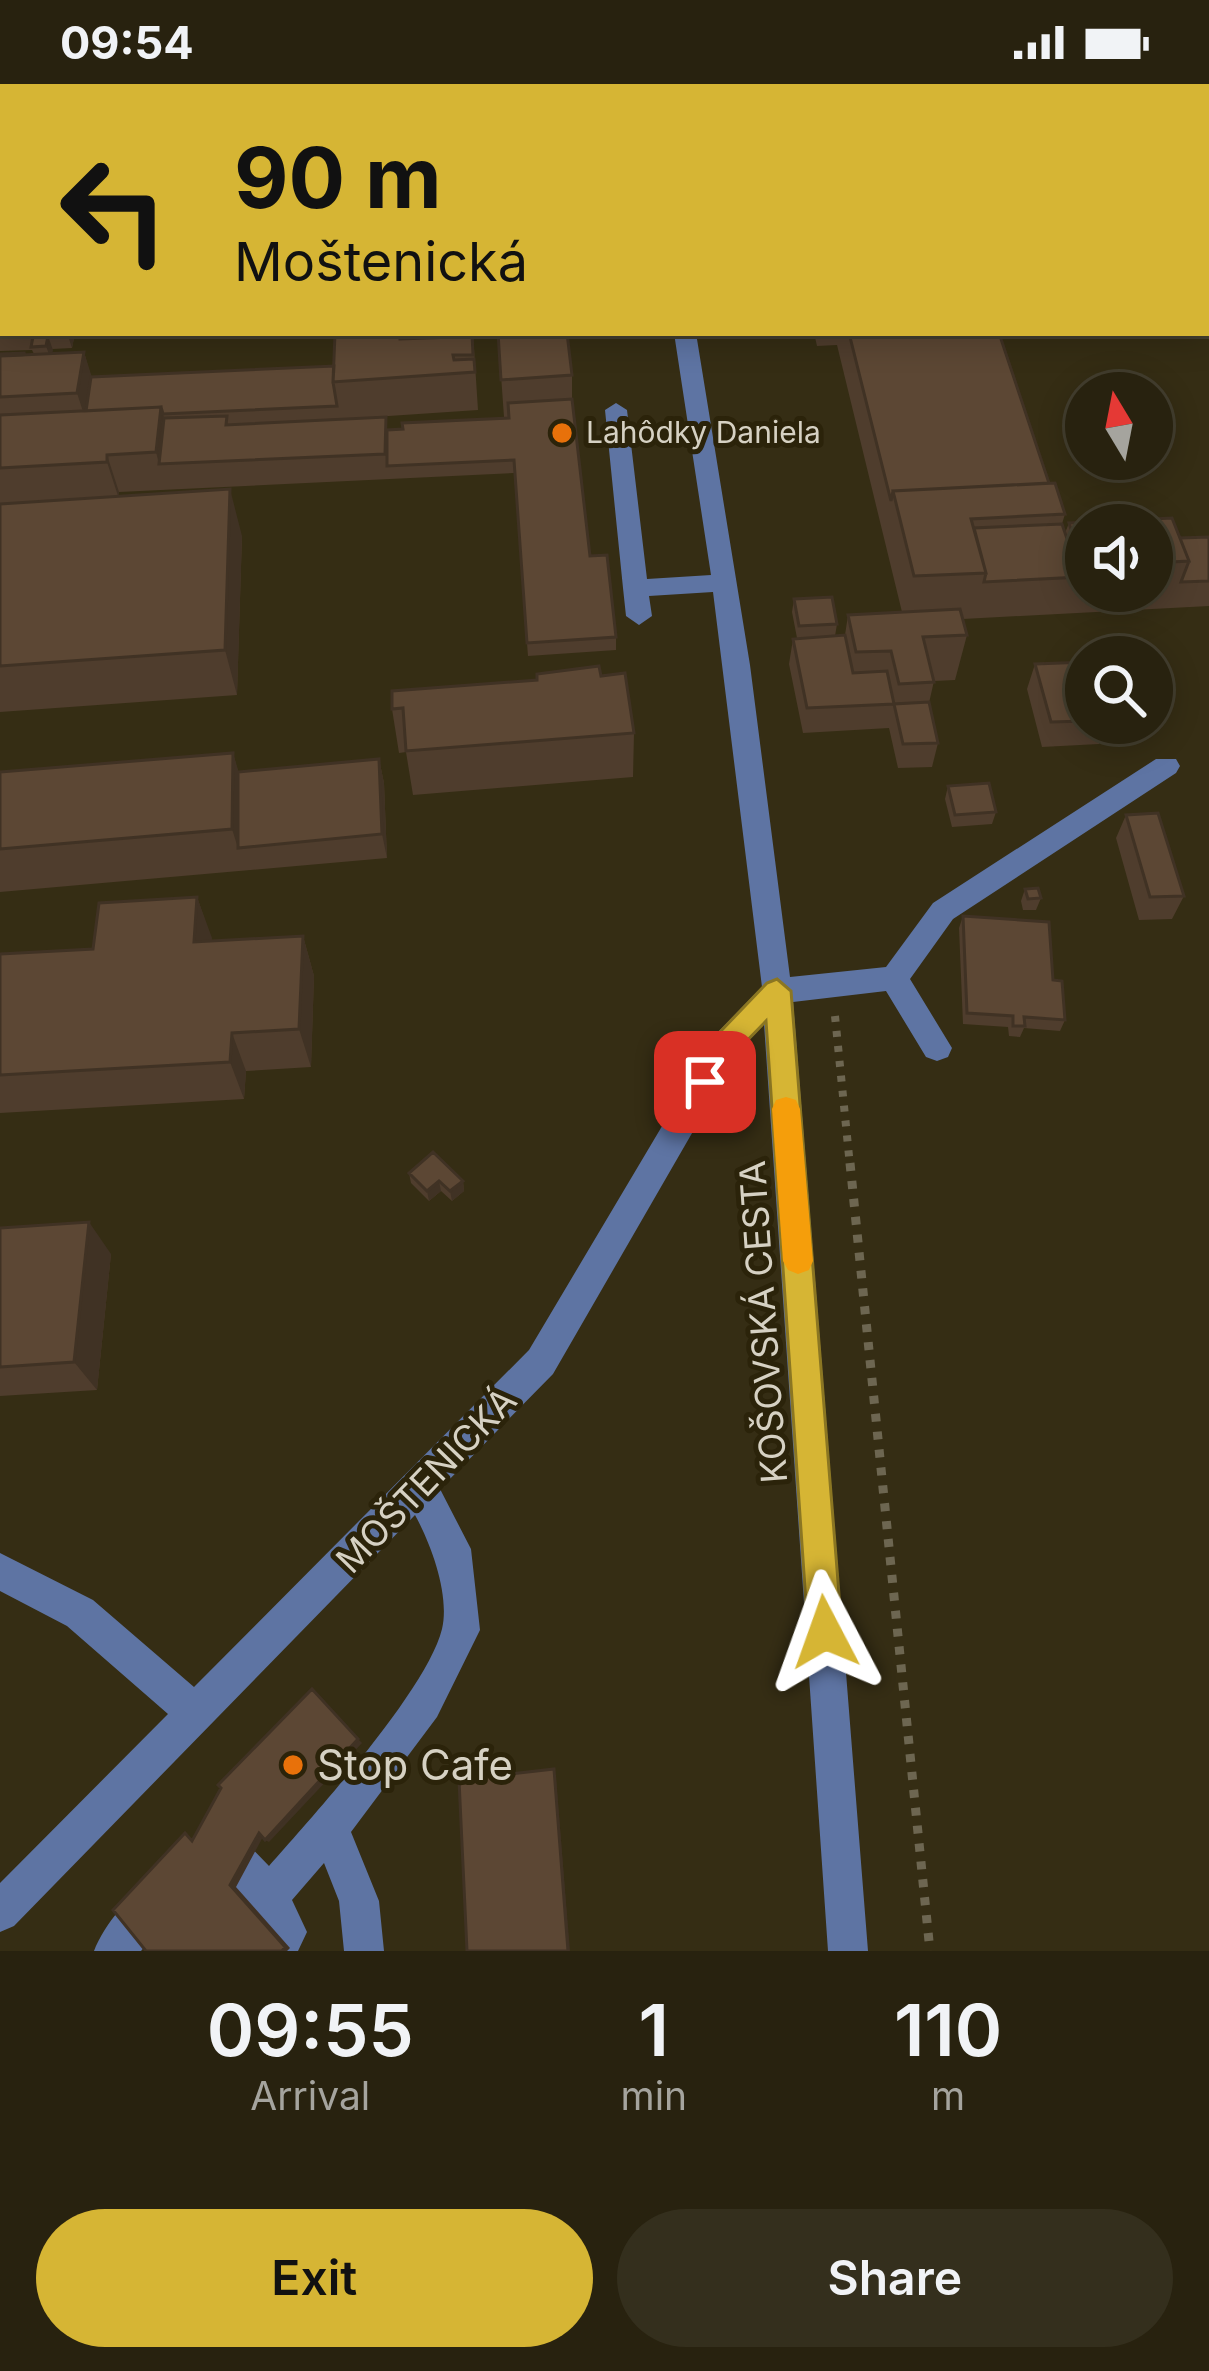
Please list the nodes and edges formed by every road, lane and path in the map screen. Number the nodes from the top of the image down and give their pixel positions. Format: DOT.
graph roads {
  1 [pos="685,336"];
  2 [pos="616,410"];
  3 [pos="724,583"];
  4 [pos="635,588"];
  5 [pos="639,616"];
  6 [pos="1166,766"];
  7 [pos="894,977"];
  8 [pos="832,984"];
  9 [pos="777,991"];
  10 [pos="937,1048"];
  11 [pos="420,1488"];
  12 [pos="0,1571"];
  13 [pos="196,1714"];
  14 [pos="328,1828"];
  15 [pos="256,1882"];
  16 [pos="212,1902"];
  17 [pos="0,1912"];
  18 [pos="114,1951"];
  19 [pos="221,1951"];
  20 [pos="271,1951"];
  21 [pos="364,1951"];
  22 [pos="848,1951"];
  23 [pos="930,1951"];
  1 -- 3 [label="street, KOŠOVSKÁ CESTA"];
  2 -- 4 [label="street"];
  3 -- 4 [label="street"];
  3 -- 9 [label="street, KOŠOVSKÁ CESTA"];
  4 -- 5 [label="street"];
  6 -- 7 [label="street"];
  7 -- 8 [label="street"];
  7 -- 10 [label="street"];
  8 -- 9 [label="street"];
  8 -- 23 [label="path"];
  9 -- 11 [label="street, MOŠTENICKÁ"];
  9 -- 22 [label="street, KOŠOVSKÁ CESTA"];
  11 -- 13 [label="street, MOŠTENICKÁ"];
  11 -- 14 [label="street"];
  12 -- 13 [label="street"];
  13 -- 17 [label="street, MOŠTENICKÁ"];
  14 -- 15 [label="street"];
  14 -- 21 [label="street"];
  15 -- 16 [label="street"];
  15 -- 18 [label="street"];
  15 -- 19 [label="street"];
  15 -- 20 [label="street"];
}
